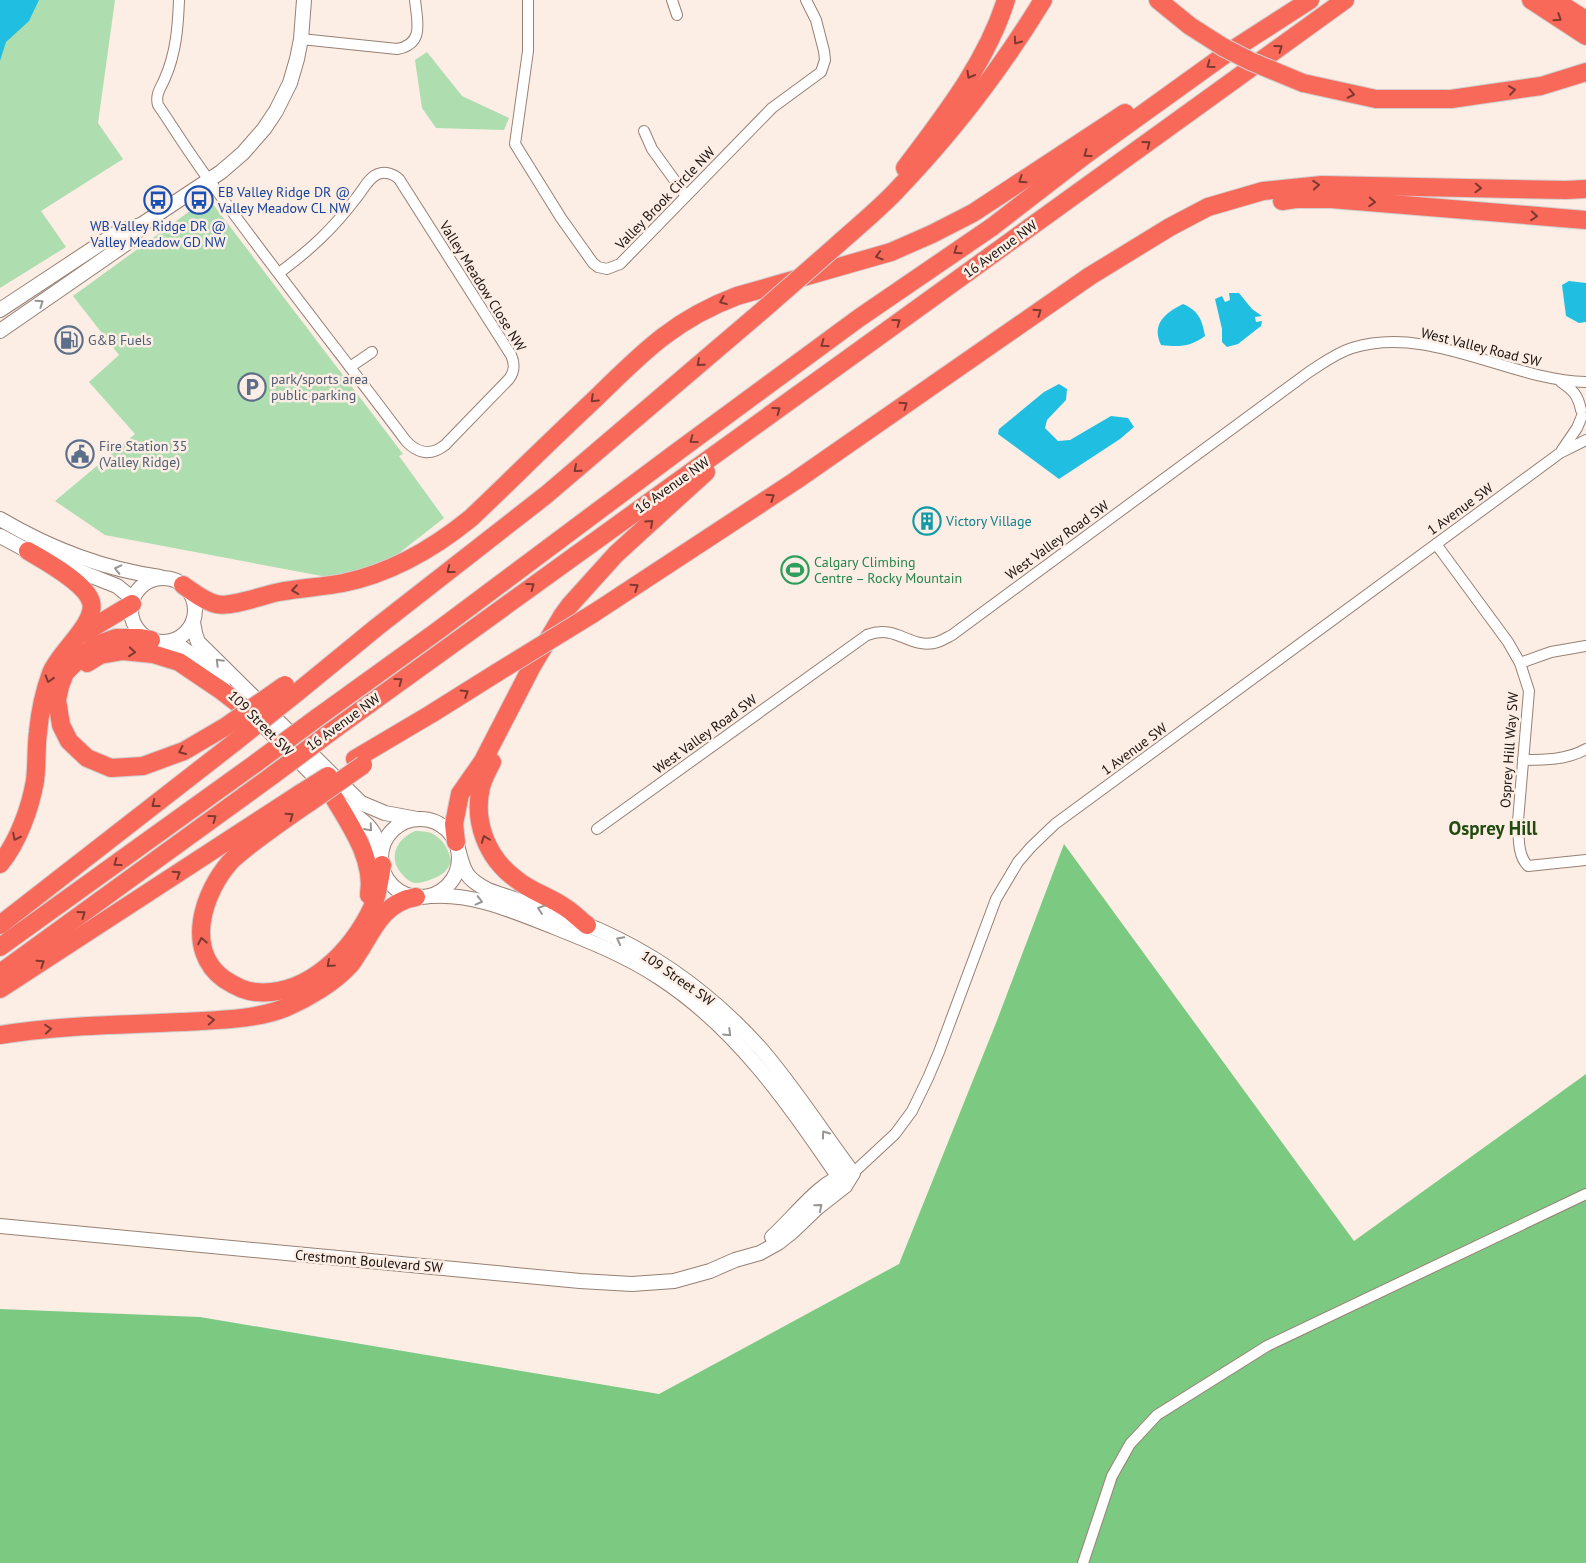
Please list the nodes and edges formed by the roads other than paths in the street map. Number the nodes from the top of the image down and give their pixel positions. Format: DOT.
graph roads {
  1 [pos="179,0"];
  2 [pos="304,0"];
  3 [pos="415,0"];
  4 [pos="528,0"];
  5 [pos="672,0"];
  6 [pos="806,0"];
  7 [pos="1006,0"];
  8 [pos="1043,0"];
  9 [pos="1158,0"];
  10 [pos="1310,0"];
  11 [pos="1345,0"];
  12 [pos="1530,0"];
  13 [pos="1554,0"];
  14 [pos="677,15"];
  15 [pos="1586,20"];
  16 [pos="1586,36"];
  17 [pos="301,39"];
  18 [pos="1586,72"];
  19 [pos="1183,84"];
  20 [pos="644,132"];
  21 [pos="208,180"];
  22 [pos="1586,189"];
  23 [pos="686,196"];
  24 [pos="1586,220"];
  25 [pos="141,226"];
  26 [pos="1170,228"];
  27 [pos="837,245"];
  28 [pos="279,273"];
  29 [pos="0,310"];
  30 [pos="0,331"];
  31 [pos="372,352"];
  32 [pos="350,367"];
  33 [pos="1558,380"];
  34 [pos="1586,382"];
  35 [pos="1586,392"];
  36 [pos="1583,417"];
  37 [pos="750,430"];
  38 [pos="1586,440"];
  39 [pos="1560,453"];
  40 [pos="0,519"];
  41 [pos="0,536"];
  42 [pos="1436,544"];
  43 [pos="28,551"];
  44 [pos="166,578"];
  45 [pos="183,585"];
  46 [pos="132,602"];
  47 [pos="194,622"];
  48 [pos="75,638"];
  49 [pos="160,641"];
  50 [pos="1586,646"];
  51 [pos="1520,663"];
  52 [pos="60,686"];
  53 [pos="290,690"];
  54 [pos="507,714"];
  55 [pos="256,718"];
  56 [pos="1586,749"];
  57 [pos="1523,760"];
  58 [pos="331,793"];
  59 [pos="305,797"];
  60 [pos="417,820"];
  61 [pos="597,829"];
  62 [pos="457,846"];
  63 [pos="1586,860"];
  64 [pos="382,862"];
  65 [pos="0,864"];
  66 [pos="424,896"];
  67 [pos="0,925"];
  68 [pos="587,925"];
  69 [pos="362,927"];
  70 [pos="0,946"];
  71 [pos="0,973"];
  72 [pos="0,989"];
  73 [pos="0,1035"];
  74 [pos="853,1173"];
  75 [pos="842,1181"];
  76 [pos="1586,1194"];
  77 [pos="0,1226"];
  78 [pos="1083,1563"];
  1 -- 21 [label="street, Valley Meadow Close NW"];
  2 -- 17 [label="street"];
  3 -- 17 [label="street"];
  4 -- 23 [label="street, Valley Brook Circle NW"];
  5 -- 14 [label="street"];
  6 -- 23 [label="street, Valley Brook Circle NW"];
  7 -- 27 [label="highway, one-way"];
  8 -- 27 [label="highway, one-way"];
  9 -- 18 [label="highway, one-way, bridge"];
  10 -- 19 [label="highway, 16 Avenue NW, one-way"];
  37 -- 11 [label="highway, 16 Avenue NW, one-way"];
  12 -- 16 [label="highway, one-way"];
  13 -- 15 [label="highway"];
  17 -- 21 [label="street"];
  19 -- 45 [label="highway, one-way"];
  19 -- 70 [label="highway, 16 Avenue NW, one-way, bridge"];
  20 -- 23 [label="street"];
  21 -- 25 [label="street"];
  21 -- 28 [label="street, Valley Meadow Close NW"];
  26 -- 22 [label="highway, one-way"];
  26 -- 24 [label="highway, one-way"];
  25 -- 29 [label="street"];
  30 -- 25 [label="street, one-way"];
  59 -- 26 [label="highway, one-way, bridge"];
  27 -- 53 [label="highway, one-way, bridge"];
  28 -- 32 [label="street, Valley Meadow Close NW"];
  28 -- 32 [label="street, Valley Meadow Close NW"];
  31 -- 32 [label="street"];
  33 -- 34 [label="street, West Valley Road SW"];
  33 -- 36 [label="street, West Valley Road SW"];
  33 -- 61 [label="street, West Valley Road SW"];
  35 -- 36 [label="street, 1 Avenue SW"];
  36 -- 39 [label="street, 1 Avenue SW"];
  54 -- 37 [label="highway, one-way"];
  71 -- 37 [label="highway, 16 Avenue NW, one-way, bridge"];
  38 -- 39 [label="street, 1 Avenue SW"];
  39 -- 42 [label="street, 1 Avenue SW"];
  44 -- 40 [label="street, one-way"];
  41 -- 43 [label="street"];
  42 -- 51 [label="street, Osprey Hill Way SW"];
  42 -- 74 [label="street, 1 Avenue SW"];
  43 -- 46 [label="street"];
  43 -- 48 [label="highway"];
  44 -- 45 [label="street"];
  44 -- 46 [label="street"];
  45 -- 47 [label="street"];
  46 -- 48 [label="highway"];
  46 -- 49 [label="street"];
  47 -- 49 [label="street"];
  60 -- 47 [label="street, 109 Street SW, one-way"];
  48 -- 65 [label="highway, one-way"];
  49 -- 52 [label="highway"];
  49 -- 55 [label="street, 109 Street SW"];
  50 -- 51 [label="street"];
  51 -- 57 [label="street, Osprey Hill Way SW"];
  53 -- 52 [label="highway, one-way, bridge"];
  52 -- 55 [label="highway, one-way"];
  53 -- 67 [label="highway, one-way, bridge"];
  54 -- 62 [label="highway"];
  68 -- 54 [label="highway, one-way"];
  55 -- 58 [label="street, 109 Street SW"];
  56 -- 57 [label="street"];
  57 -- 63 [label="street, Osprey Hill Way SW"];
  58 -- 64 [label="street, 109 Street SW, one-way"];
  58 -- 69 [label="highway"];
  69 -- 59 [label="highway, one-way"];
  72 -- 59 [label="highway, one-way"];
  60 -- 62 [label="street"];
  60 -- 64 [label="street"];
  62 -- 66 [label="street"];
  68 -- 62 [label="street, 109 Street SW, one-way"];
  64 -- 66 [label="street"];
  64 -- 69 [label="highway"];
  73 -- 66 [label="highway, one-way"];
  66 -- 75 [label="street, 109 Street SW, one-way"];
  74 -- 68 [label="street, 109 Street SW, one-way"];
  74 -- 75 [label="street, Crestmont Boulevard SW"];
  75 -- 77 [label="street, Crestmont Boulevard SW"];
  76 -- 78 [label="street"];
}
